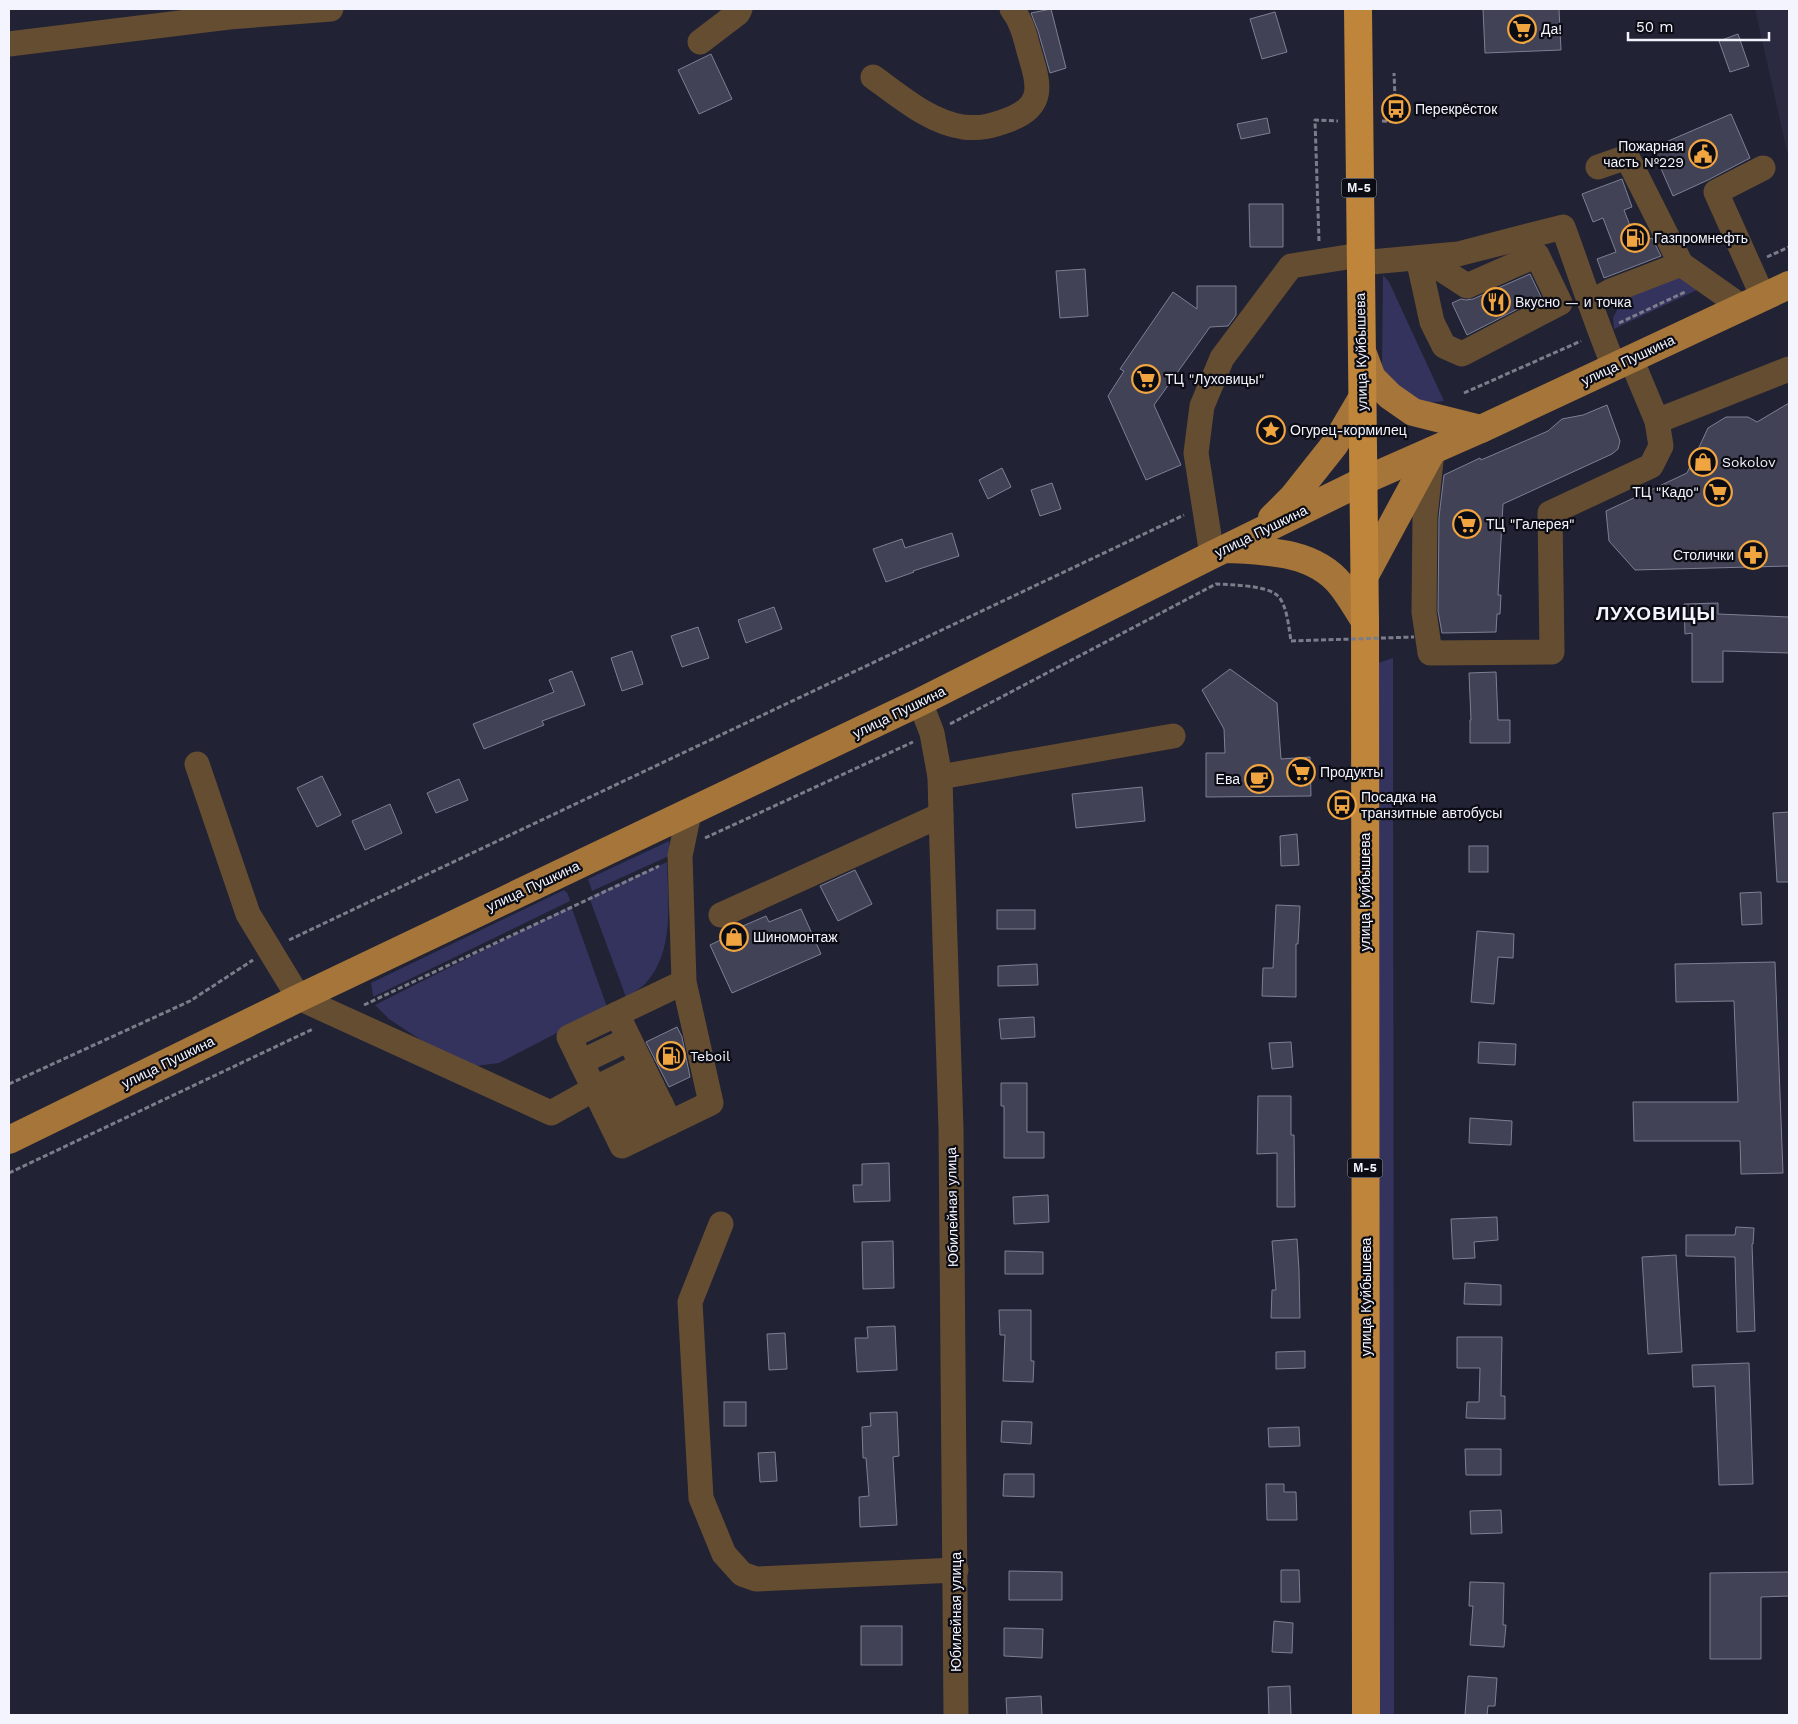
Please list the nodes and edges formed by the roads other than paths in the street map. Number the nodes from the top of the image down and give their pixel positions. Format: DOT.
graph roads {
  1 [pos="331,9"];
  2 [pos="740,9"];
  3 [pos="1012,9"];
  4 [pos="1358,9"];
  5 [pos="700,42"];
  6 [pos="9,44"];
  7 [pos="873,77"];
  8 [pos="1598,167"];
  9 [pos="1763,168"];
  10 [pos="1421,258"];
  11 [pos="1360,259"];
  12 [pos="1681,264"];
  13 [pos="1789,285"];
  14 [pos="1591,302"];
  15 [pos="1752,302"];
  16 [pos="1363,354"];
  17 [pos="1622,363"];
  18 [pos="1789,369"];
  19 [pos="1362,398"];
  20 [pos="1657,421"];
  21 [pos="1481,429"];
  22 [pos="1432,452"];
  23 [pos="1363,481"];
  24 [pos="1259,532"];
  25 [pos="1219,552"];
  26 [pos="1364,577"];
  27 [pos="1365,621"];
  28 [pos="920,702"];
  29 [pos="1173,736"];
  30 [pos="197,764"];
  31 [pos="940,777"];
  32 [pos="689,812"];
  33 [pos="941,815"];
  34 [pos="722,915"];
  35 [pos="684,982"];
  36 [pos="298,998"];
  37 [pos="617,1014"];
  38 [pos="629,1039"];
  39 [pos="581,1062"];
  40 [pos="656,1094"];
  41 [pos="603,1108"];
  42 [pos="9,1140"];
  43 [pos="721,1224"];
  44 [pos="956,1570"];
  45 [pos="956,1715"];
  46 [pos="1366,1715"];
  1 -- 6 [label="street"];
  2 -- 5 [label="street"];
  3 -- 7 [label="street"];
  4 -- 11 [label="highway, улица Куйбышева / М-5"];
  8 -- 12 [label="street"];
  9 -- 15 [label="street"];
  10 -- 10 [label="street"];
  10 -- 11 [label="street"];
  10 -- 14 [label="street"];
  11 -- 16 [label="highway, улица Куйбышева / М-5"];
  11 -- 25 [label="street"];
  12 -- 14 [label="street"];
  12 -- 15 [label="street"];
  13 -- 15 [label="main road, улица Пушкина"];
  14 -- 17 [label="street"];
  15 -- 17 [label="main road, улица Пушкина"];
  16 -- 19 [label="highway, улица Куйбышева / М-5"];
  16 -- 21 [label="main road"];
  17 -- 20 [label="street"];
  17 -- 21 [label="main road, улица Пушкина"];
  18 -- 20 [label="street"];
  19 -- 23 [label="highway, улица Куйбышева / М-5"];
  19 -- 24 [label="main road"];
  20 -- 22 [label="street"];
  21 -- 22 [label="main road, улица Пушкина"];
  22 -- 23 [label="main road, улица Пушкина"];
  22 -- 26 [label="main road"];
  23 -- 24 [label="main road, улица Пушкина"];
  23 -- 26 [label="highway, улица Куйбышева / М-5"];
  24 -- 25 [label="main road, улица Пушкина"];
  25 -- 27 [label="main road"];
  25 -- 28 [label="main road, улица Пушкина"];
  26 -- 27 [label="highway, улица Куйбышева / М-5"];
  27 -- 46 [label="highway, улица Куйбышева / М-5"];
  28 -- 31 [label="street, Юбилейная улица"];
  28 -- 32 [label="main road, улица Пушкина"];
  29 -- 31 [label="street"];
  30 -- 36 [label="street"];
  31 -- 33 [label="street, Юбилейная улица"];
  32 -- 35 [label="street"];
  32 -- 36 [label="main road, улица Пушкина"];
  33 -- 34 [label="street"];
  33 -- 44 [label="street, Юбилейная улица"];
  35 -- 37 [label="street"];
  35 -- 40 [label="street"];
  36 -- 41 [label="street"];
  36 -- 42 [label="main road, улица Пушкина"];
  37 -- 38 [label="street"];
  37 -- 39 [label="street"];
  38 -- 39 [label="street"];
  38 -- 40 [label="street"];
  39 -- 41 [label="street"];
  40 -- 41 [label="street"];
  40 -- 41 [label="street"];
  43 -- 44 [label="street"];
  44 -- 45 [label="street, Юбилейная улица"];
}
